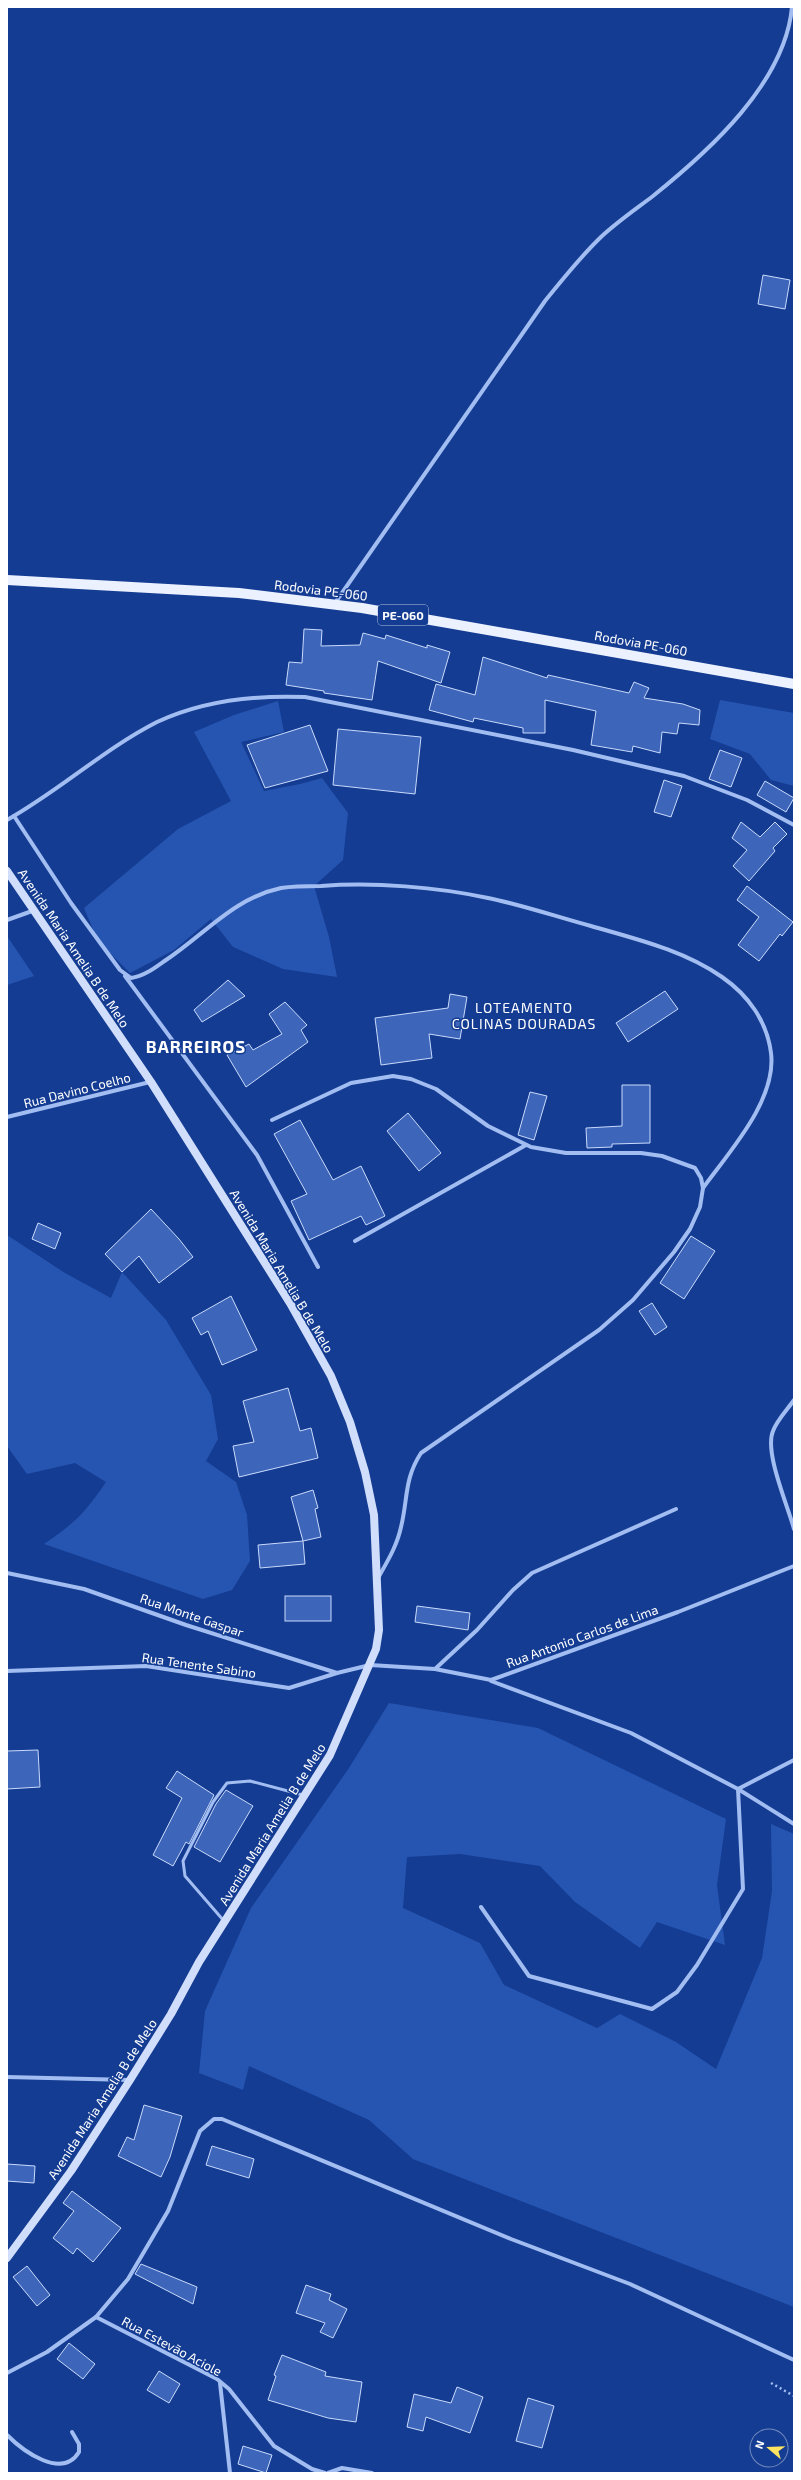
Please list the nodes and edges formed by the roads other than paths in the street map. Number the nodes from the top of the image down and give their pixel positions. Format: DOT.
graph roads {
  1 [pos="792,7"];
  2 [pos="7,580"];
  3 [pos="334,605"];
  4 [pos="794,684"];
  5 [pos="14,816"];
  6 [pos="7,820"];
  7 [pos="794,825"];
  8 [pos="7,871"];
  9 [pos="35,910"];
  10 [pos="7,920"];
  11 [pos="123,974"];
  12 [pos="151,1082"];
  13 [pos="7,1117"];
  14 [pos="272,1120"];
  15 [pos="526,1145"];
  16 [pos="703,1188"];
  17 [pos="355,1241"];
  18 [pos="318,1267"];
  19 [pos="794,1400"];
  20 [pos="676,1509"];
  21 [pos="794,1529"];
  22 [pos="794,1566"];
  23 [pos="7,1573"];
  24 [pos="378,1579"];
  25 [pos="370,1665"];
  26 [pos="435,1669"];
  27 [pos="7,1671"];
  28 [pos="337,1673"];
  29 [pos="491,1680"];
  30 [pos="794,1760"];
  31 [pos="738,1789"];
  32 [pos="304,1795"];
  33 [pos="794,1824"];
  34 [pos="481,1907"];
  35 [pos="225,1922"];
  36 [pos="7,2077"];
  37 [pos="130,2080"];
  38 [pos="7,2258"];
  39 [pos="96,2317"];
  40 [pos="794,2360"];
  41 [pos="7,2373"];
  42 [pos="220,2383"];
  43 [pos="72,2432"];
  44 [pos="7,2435"];
  45 [pos="230,2473"];
  46 [pos="325,2473"];
  47 [pos="328,2473"];
  48 [pos="372,2473"];
  1 -- 3 [label="street"];
  2 -- 3 [label="main road, Rodovia PE-060 / PE-060"];
  3 -- 4 [label="main road, Rodovia PE-060 / PE-060"];
  5 -- 6 [label="street"];
  5 -- 7 [label="street"];
  5 -- 11 [label="street"];
  8 -- 9 [label="street, Avenida Maria Amelia B de Melo"];
  9 -- 10 [label="street"];
  9 -- 12 [label="street, Avenida Maria Amelia B de Melo"];
  11 -- 16 [label="street"];
  11 -- 18 [label="street"];
  12 -- 13 [label="street, Rua Davino Coelho"];
  12 -- 24 [label="street, Avenida Maria Amelia B de Melo"];
  14 -- 15 [label="street"];
  15 -- 16 [label="street"];
  15 -- 17 [label="street"];
  16 -- 24 [label="street"];
  19 -- 21 [label="street"];
  20 -- 26 [label="street"];
  22 -- 29 [label="street, Rua Antonio Carlos de Lima"];
  23 -- 28 [label="street, Rua Monte Gaspar"];
  24 -- 25 [label="street, Avenida Maria Amelia B de Melo"];
  25 -- 26 [label="street"];
  25 -- 28 [label="street"];
  25 -- 32 [label="street, Avenida Maria Amelia B de Melo"];
  26 -- 29 [label="street"];
  27 -- 28 [label="street, Rua Tenente Sabino"];
  29 -- 31 [label="street"];
  30 -- 31 [label="street"];
  31 -- 33 [label="street"];
  31 -- 34 [label="street"];
  32 -- 35 [label="street, Avenida Maria Amelia B de Melo"];
  32 -- 35 [label="lane"];
  35 -- 37 [label="street, Avenida Maria Amelia B de Melo"];
  36 -- 37 [label="street"];
  37 -- 38 [label="street, Avenida Maria Amelia B de Melo"];
  39 -- 40 [label="street"];
  39 -- 41 [label="street"];
  39 -- 42 [label="street, Rua Estevão Aciole"];
  42 -- 45 [label="street"];
  42 -- 46 [label="street, Rua Estevão Aciole"];
  43 -- 44 [label="street"];
  47 -- 48 [label="street"];
}
